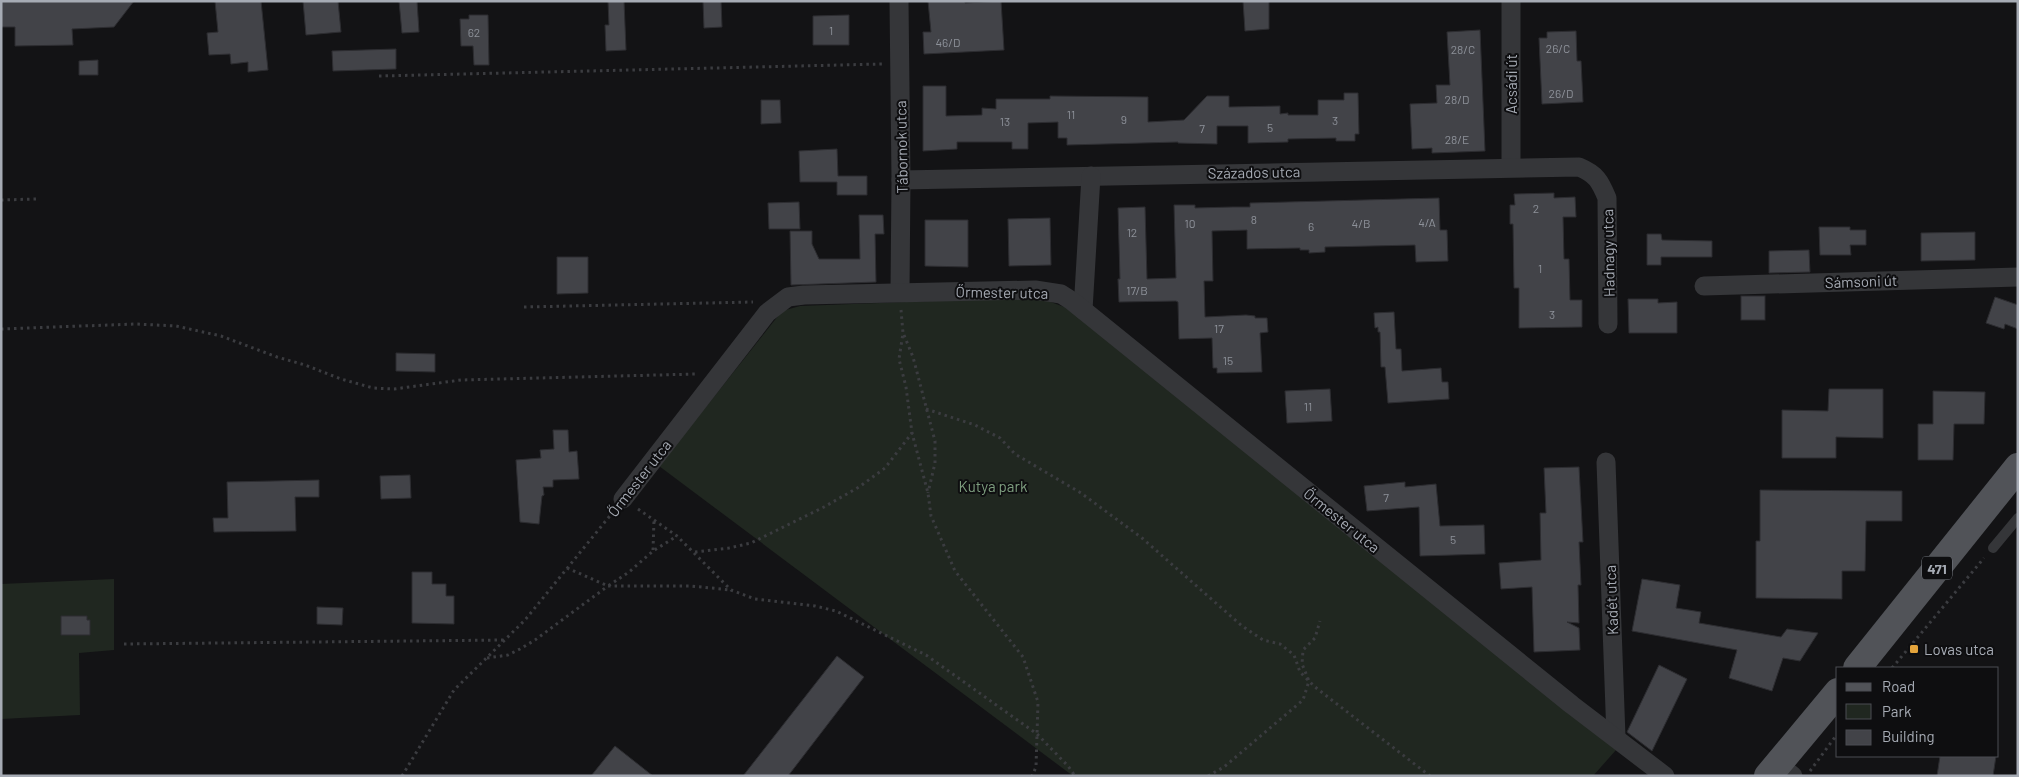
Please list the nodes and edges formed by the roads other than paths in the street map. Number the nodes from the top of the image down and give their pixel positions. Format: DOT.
graph roads {
  1 [pos="899,1"];
  2 [pos="1511,1"];
  3 [pos="1511,167"];
  4 [pos="1090,176"];
  5 [pos="901,180"];
  6 [pos="1601,183"];
  7 [pos="2018,277"];
  8 [pos="1704,286"];
  9 [pos="900,292"];
  10 [pos="1083,310"];
  11 [pos="1608,324"];
  12 [pos="1606,462"];
  13 [pos="2018,467"];
  14 [pos="622,499"];
  15 [pos="2018,518"];
  16 [pos="1993,548"];
  17 [pos="1858,667"];
  18 [pos="1836,695"];
  19 [pos="1616,737"];
  20 [pos="1780,772"];
  21 [pos="1665,776"];
  1 -- 5 [label="street, Tábornok utca"];
  2 -- 3 [label="street, Acsádi út"];
  3 -- 4 [label="street, Százados utca"];
  3 -- 6 [label="street, Százados utca"];
  4 -- 5 [label="street, Százados utca"];
  4 -- 10 [label="street"];
  5 -- 9 [label="street, Tábornok utca"];
  6 -- 11 [label="street, Hadnagy utca"];
  7 -- 8 [label="street, Sámsoni út"];
  9 -- 10 [label="street, Őrmester utca"];
  9 -- 14 [label="street, Őrmester utca"];
  10 -- 19 [label="street, Őrmester utca"];
  12 -- 19 [label="street, Kadét utca"];
  13 -- 17 [label="main road, 471"];
  15 -- 16 [label="lane"];
  18 -- 20 [label="main road"];
  19 -- 21 [label="street, Őrmester utca"];
}
